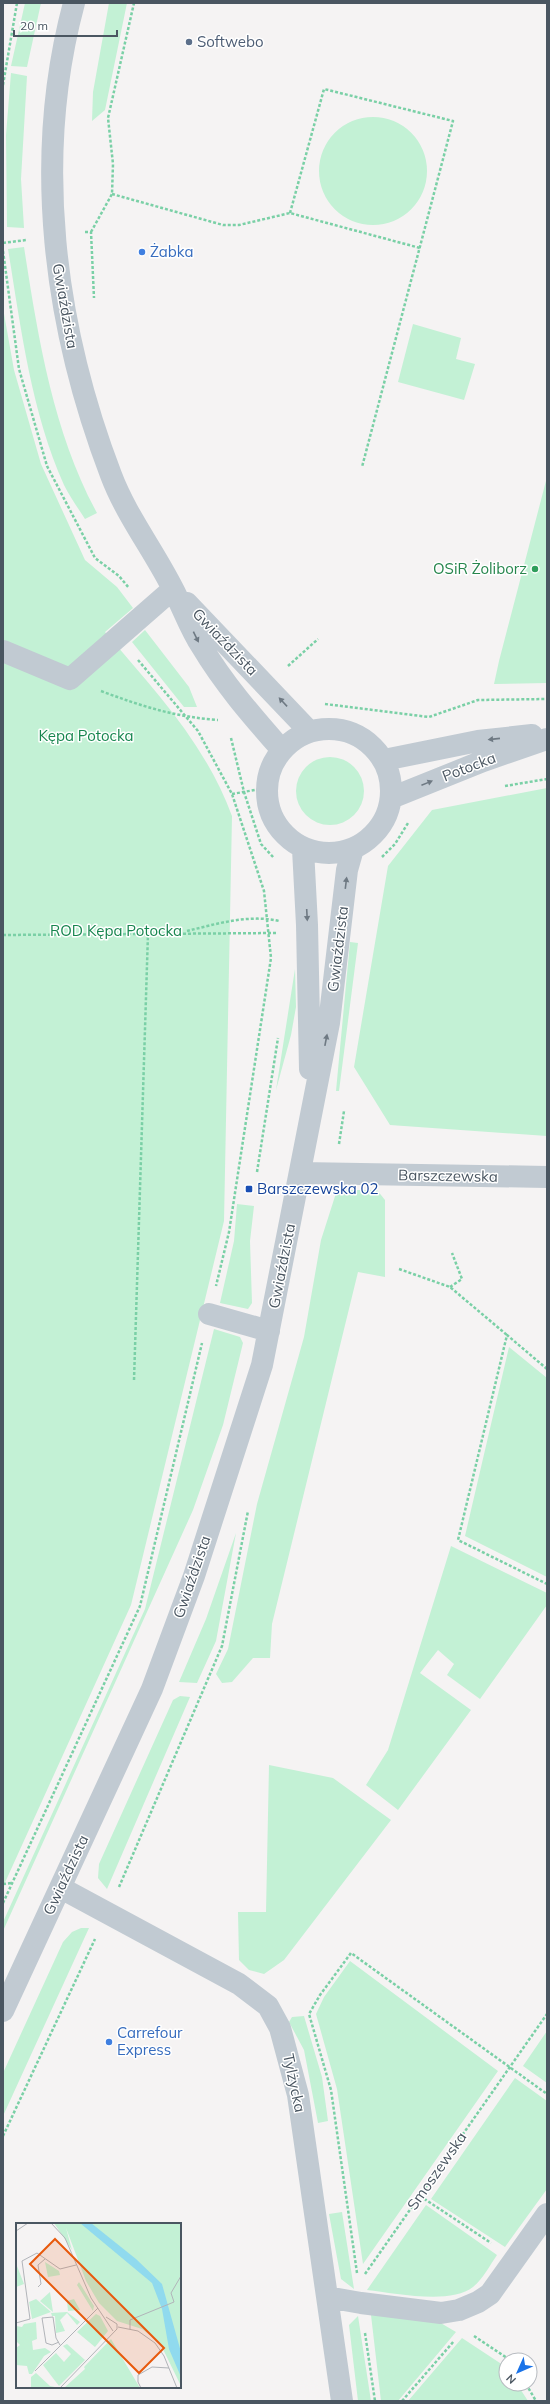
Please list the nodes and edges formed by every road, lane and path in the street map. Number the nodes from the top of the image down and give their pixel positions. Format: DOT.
graph roads {
  1 [pos="17,3"];
  2 [pos="74,3"];
  3 [pos="134,3"];
  4 [pos="3,85"];
  5 [pos="112,194"];
  6 [pos="290,213"];
  7 [pos="91,232"];
  8 [pos="54,235"];
  9 [pos="3,243"];
  10 [pos="420,248"];
  11 [pos="95,306"];
  12 [pos="362,467"];
  13 [pos="173,589"];
  14 [pos="118,636"];
  15 [pos="318,638"];
  16 [pos="3,651"];
  17 [pos="70,679"];
  18 [pos="272,691"];
  19 [pos="547,698"];
  20 [pos="318,700"];
  21 [pos="248,712"];
  22 [pos="187,718"];
  23 [pos="309,731"];
  24 [pos="547,734"];
  25 [pos="547,739"];
  26 [pos="281,750"];
  27 [pos="384,760"];
  28 [pos="266,788"];
  29 [pos="232,794"];
  30 [pos="392,798"];
  31 [pos="303,848"];
  32 [pos="353,849"];
  33 [pos="268,919"];
  34 [pos="148,933"];
  35 [pos="181,933"];
  36 [pos="269,933"];
  37 [pos="297,933"];
  38 [pos="3,935"];
  39 [pos="279,1032"];
  40 [pos="310,1119"];
  41 [pos="257,1172"];
  42 [pos="301,1173"];
  43 [pos="547,1177"];
  44 [pos="452,1253"];
  45 [pos="399,1269"];
  46 [pos="450,1287"];
  47 [pos="209,1314"];
  48 [pos="269,1331"];
  49 [pos="507,1334"];
  50 [pos="547,1369"];
  51 [pos="134,1380"];
  52 [pos="547,1584"];
  53 [pos="13,1883"];
  54 [pos="3,1884"];
  55 [pos="61,1888"];
  56 [pos="3,1903"];
  57 [pos="3,2011"];
  58 [pos="547,2014"];
  59 [pos="510,2067"];
  60 [pos="547,2094"];
  61 [pos="420,2196"];
  62 [pos="547,2214"];
  63 [pos="515,2259"];
  64 [pos="360,2293"];
  65 [pos="327,2297"];
  66 [pos="461,2319"];
  67 [pos="500,2352"];
  68 [pos="531,2392"];
  69 [pos="342,2401"];
  70 [pos="375,2401"];
  71 [pos="402,2401"];
  72 [pos="536,2401"];
  1 -- 4 [label="path"];
  2 -- 8 [label="street, Gwiaździsta"];
  3 -- 5 [label="path"];
  5 -- 6 [label="path"];
  5 -- 7 [label="path"];
  6 -- 10 [label="path"];
  6 -- 10 [label="path"];
  7 -- 8 [label="path"];
  7 -- 11 [label="path"];
  8 -- 9 [label="path"];
  8 -- 13 [label="street, Gwiaździsta"];
  10 -- 12 [label="path"];
  13 -- 14 [label="street"];
  13 -- 18 [label="street, Gwiaździsta"];
  13 -- 21 [label="street, Gwiaździsta, one-way"];
  14 -- 17 [label="street"];
  14 -- 22 [label="path"];
  15 -- 18 [label="path"];
  16 -- 17 [label="street"];
  17 -- 22 [label="path"];
  23 -- 18 [label="street, Gwiaździsta, one-way"];
  19 -- 20 [label="path"];
  21 -- 22 [label="path"];
  21 -- 26 [label="street, Gwiaździsta"];
  22 -- 29 [label="path"];
  23 -- 26 [label="street"];
  23 -- 27 [label="street"];
  24 -- 27 [label="street, Potocka, one-way"];
  30 -- 25 [label="street, Potocka, one-way"];
  26 -- 28 [label="street"];
  27 -- 30 [label="street"];
  28 -- 29 [label="path"];
  28 -- 31 [label="street"];
  29 -- 33 [label="path"];
  30 -- 32 [label="street"];
  31 -- 32 [label="street"];
  31 -- 37 [label="street, Gwiaździsta, one-way"];
  40 -- 32 [label="street, Gwiaździsta, one-way"];
  33 -- 35 [label="path"];
  33 -- 36 [label="path"];
  33 -- 37 [label="path"];
  34 -- 35 [label="path"];
  34 -- 38 [label="path"];
  34 -- 51 [label="path"];
  35 -- 36 [label="path"];
  36 -- 37 [label="path"];
  36 -- 47 [label="path"];
  37 -- 40 [label="street, Gwiaździsta"];
  39 -- 41 [label="path"];
  40 -- 42 [label="street, Gwiaździsta"];
  42 -- 43 [label="street, Barszczewska"];
  42 -- 48 [label="street, Gwiaździsta"];
  44 -- 46 [label="path"];
  45 -- 46 [label="path"];
  46 -- 49 [label="path"];
  47 -- 48 [label="street"];
  47 -- 53 [label="path"];
  48 -- 55 [label="street, Gwiaździsta"];
  49 -- 50 [label="path"];
  49 -- 52 [label="path"];
  53 -- 54 [label="path"];
  53 -- 56 [label="path"];
  55 -- 57 [label="street, Gwiaździsta"];
  55 -- 65 [label="street, Tylżycka"];
  58 -- 59 [label="path, Smoszewska"];
  59 -- 60 [label="path"];
  59 -- 61 [label="path, Smoszewska"];
  59 -- 64 [label="path"];
  61 -- 63 [label="path"];
  61 -- 64 [label="path, Smoszewska"];
  62 -- 63 [label="street"];
  63 -- 66 [label="street"];
  64 -- 65 [label="street"];
  64 -- 66 [label="street"];
  64 -- 70 [label="path"];
  65 -- 69 [label="street, Tylżycka"];
  66 -- 67 [label="path"];
  66 -- 71 [label="path"];
  68 -- 72 [label="path"];
}
